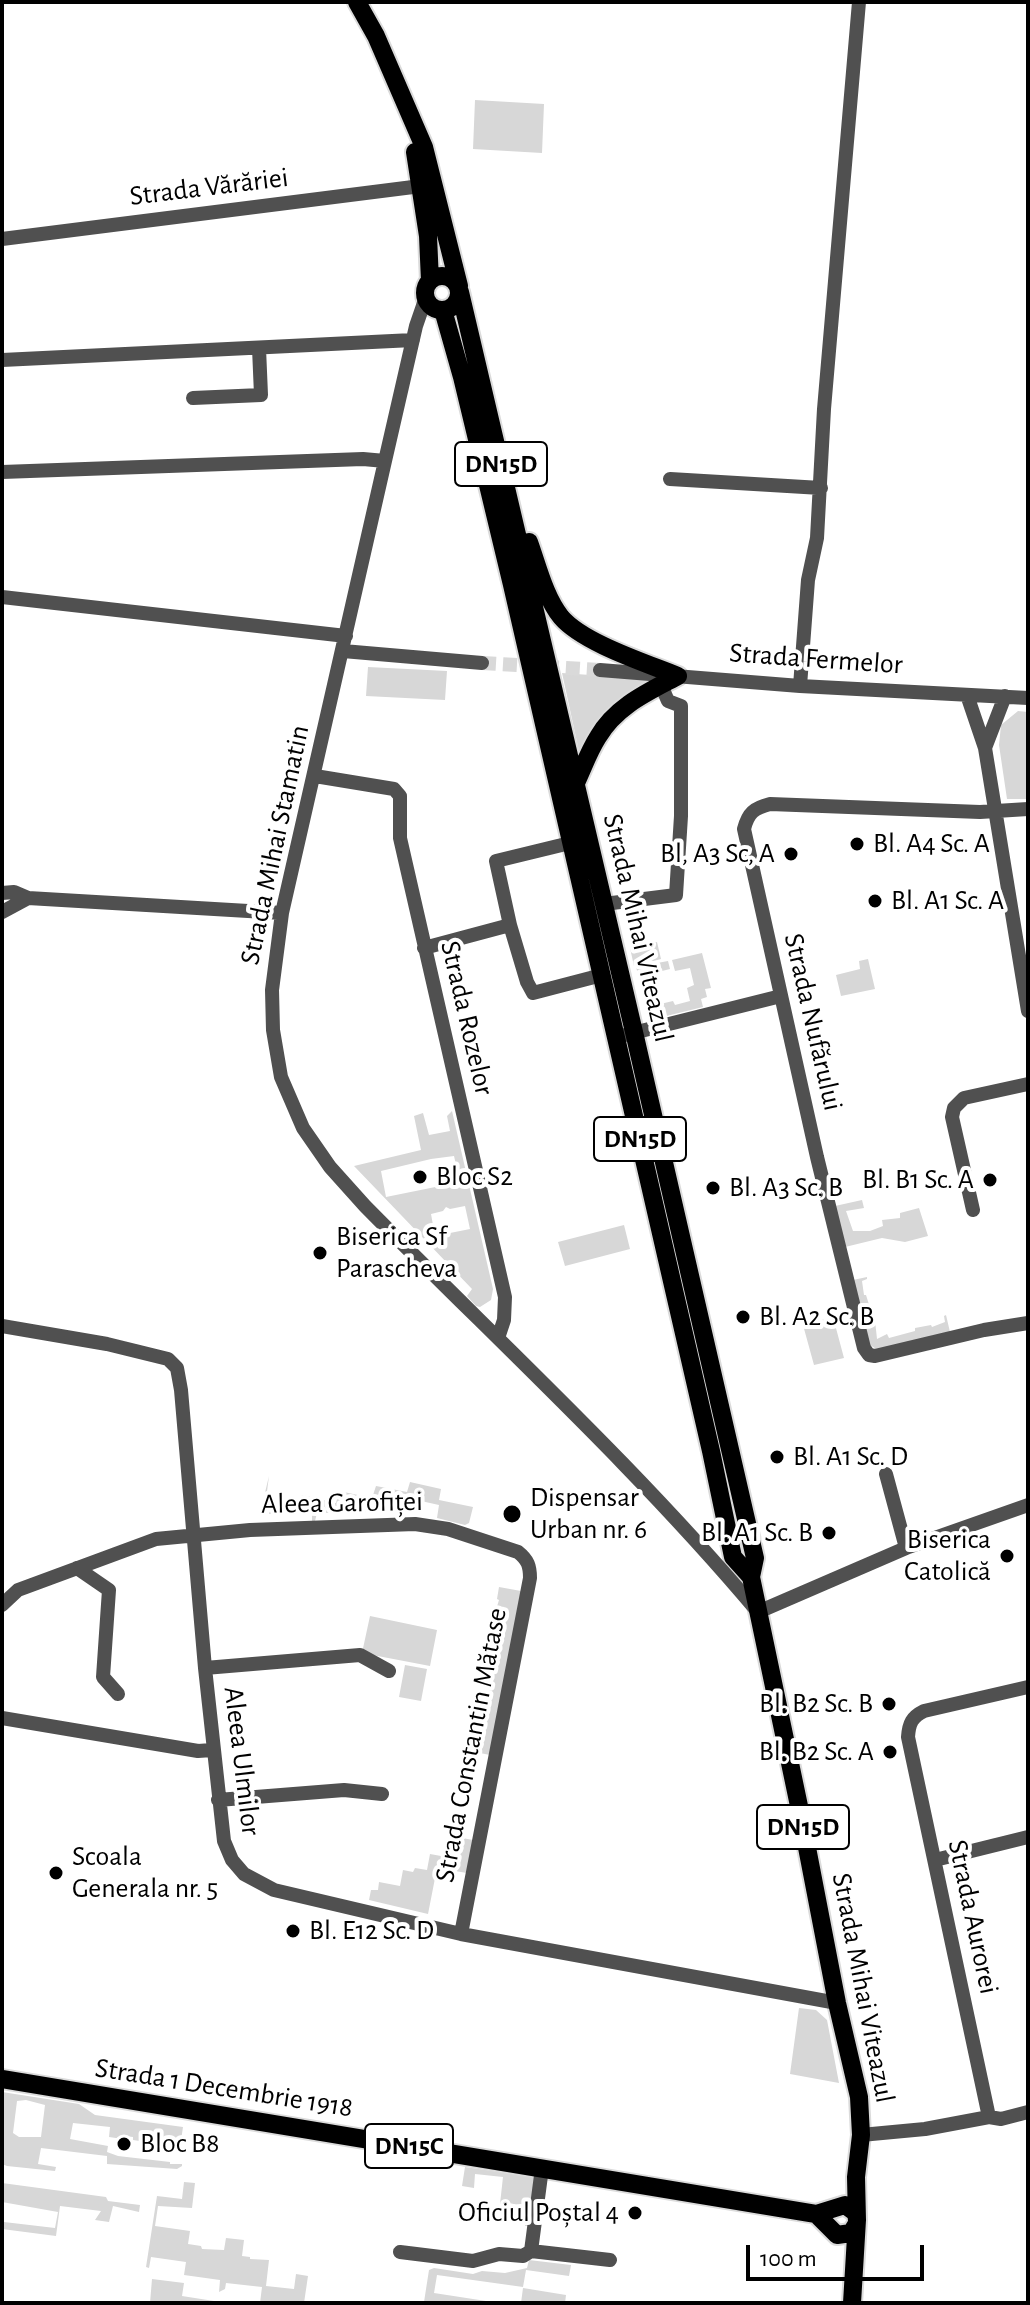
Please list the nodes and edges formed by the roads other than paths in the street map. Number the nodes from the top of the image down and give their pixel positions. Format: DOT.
graph roads {
  1 [pos="357,2"];
  2 [pos="859,2"];
  3 [pos="404,99"];
  4 [pos="421,186"];
  5 [pos="2,239"];
  6 [pos="428,289"];
  7 [pos="459,289"];
  8 [pos="443,310"];
  9 [pos="413,340"];
  10 [pos="259,348"];
  11 [pos="2,360"];
  12 [pos="193,398"];
  13 [pos="385,461"];
  14 [pos="2,472"];
  15 [pos="670,479"];
  16 [pos="821,488"];
  17 [pos="507,491"];
  18 [pos="2,597"];
  19 [pos="346,636"];
  20 [pos="343,651"];
  21 [pos="482,663"];
  22 [pos="600,670"];
  23 [pos="678,676"];
  24 [pos="661,685"];
  25 [pos="800,686"];
  26 [pos="967,695"];
  27 [pos="1005,696"];
  28 [pos="1028,698"];
  29 [pos="985,748"];
  30 [pos="315,776"];
  31 [pos="576,783"];
  32 [pos="994,809"];
  33 [pos="1028,809"];
  34 [pos="570,843"];
  35 [pos="584,862"];
  36 [pos="2,893"];
  37 [pos="28,898"];
  38 [pos="604,904"];
  39 [pos="2,912"];
  40 [pos="282,913"];
  41 [pos="510,925"];
  42 [pos="1022,942"];
  43 [pos="424,948"];
  44 [pos="602,975"];
  45 [pos="781,996"];
  46 [pos="1028,1011"];
  47 [pos="626,1034"];
  48 [pos="1028,1084"];
  49 [pos="973,1210"];
  50 [pos="1028,1323"];
  51 [pos="2,1326"];
  52 [pos="498,1338"];
  53 [pos="886,1474"];
  54 [pos="1028,1505"];
  55 [pos="192,1535"];
  56 [pos="906,1548"];
  57 [pos="725,1560"];
  58 [pos="530,1566"];
  59 [pos="77,1568"];
  60 [pos="751,1577"];
  61 [pos="2,1605"];
  62 [pos="758,1612"];
  63 [pos="205,1668"];
  64 [pos="389,1671"];
  65 [pos="1028,1687"];
  66 [pos="118,1694"];
  67 [pos="2,1718"];
  68 [pos="212,1750"];
  69 [pos="382,1794"];
  70 [pos="218,1800"];
  71 [pos="1028,1837"];
  72 [pos="935,1860"];
  73 [pos="461,1934"];
  74 [pos="837,2003"];
  75 [pos="2,2079"];
  76 [pos="1028,2112"];
  77 [pos="989,2117"];
  78 [pos="861,2135"];
  79 [pos="542,2168"];
  80 [pos="856,2177"];
  81 [pos="829,2209"];
  82 [pos="857,2222"];
  83 [pos="831,2231"];
  84 [pos="531,2251"];
  85 [pos="400,2252"];
  86 [pos="610,2260"];
  87 [pos="853,2274"];
  88 [pos="852,2303"];
  1 -- 3 [label="main road, Strada Mihai Viteazul / DN15D"];
  2 -- 16 [label="street"];
  3 -- 4 [label="main road, Strada Mihai Viteazul / DN15D"];
  3 -- 7 [label="main road, Strada Mihai Viteazul / DN15D"];
  4 -- 5 [label="street, Strada Vărăriei"];
  4 -- 6 [label="main road, Strada Mihai Viteazul / DN15D"];
  6 -- 7 [label="main road"];
  6 -- 8 [label="main road"];
  6 -- 9 [label="street, Strada Mihai Stamatin"];
  7 -- 8 [label="main road"];
  7 -- 17 [label="main road, Strada Mihai Viteazul / DN15D"];
  8 -- 34 [label="main road, Strada Mihai Viteazul / DN15D"];
  9 -- 10 [label="street"];
  9 -- 13 [label="street, Strada Mihai Stamatin"];
  10 -- 11 [label="street"];
  10 -- 12 [label="street"];
  13 -- 14 [label="street"];
  13 -- 19 [label="street, Strada Mihai Stamatin"];
  15 -- 16 [label="street"];
  16 -- 25 [label="street"];
  17 -- 23 [label="main road"];
  17 -- 31 [label="main road, Strada Mihai Viteazul / DN15D"];
  18 -- 19 [label="street"];
  19 -- 20 [label="street, Strada Mihai Stamatin"];
  20 -- 21 [label="street"];
  20 -- 30 [label="street, Strada Mihai Stamatin"];
  22 -- 23 [label="street, Strada Fermelor"];
  23 -- 24 [label="main road"];
  23 -- 25 [label="street, Strada Fermelor"];
  24 -- 31 [label="main road"];
  24 -- 38 [label="street"];
  25 -- 26 [label="street, Strada Fermelor"];
  26 -- 27 [label="street, Strada Fermelor"];
  26 -- 29 [label="street"];
  27 -- 28 [label="street, Strada Fermelor"];
  27 -- 29 [label="street"];
  29 -- 32 [label="street"];
  30 -- 40 [label="street, Strada Mihai Stamatin"];
  30 -- 43 [label="street, Strada Rozelor"];
  31 -- 35 [label="main road, Strada Mihai Viteazul / DN15D"];
  32 -- 33 [label="street, Strada Nufărului"];
  32 -- 42 [label="street"];
  32 -- 45 [label="street, Strada Nufărului"];
  34 -- 35 [label="main road, Strada Mihai Viteazul / DN15D"];
  34 -- 41 [label="street"];
  35 -- 38 [label="main road, Strada Mihai Viteazul / DN15D"];
  35 -- 44 [label="main road, Strada Mihai Viteazul / DN15D"];
  36 -- 37 [label="street"];
  37 -- 39 [label="street"];
  37 -- 40 [label="street"];
  38 -- 47 [label="main road, Strada Mihai Viteazul / DN15D"];
  40 -- 52 [label="street, Strada Mihai Stamatin"];
  41 -- 43 [label="street"];
  41 -- 44 [label="street"];
  42 -- 46 [label="street"];
  43 -- 52 [label="street, Strada Rozelor"];
  44 -- 47 [label="main road, Strada Mihai Viteazul / DN15D"];
  45 -- 47 [label="street"];
  45 -- 50 [label="street, Strada Nufărului"];
  47 -- 57 [label="main road, Strada Mihai Viteazul / DN15D"];
  47 -- 60 [label="main road, Strada Mihai Viteazul / DN15D"];
  48 -- 49 [label="street"];
  51 -- 55 [label="street, Aleea Ulmilor"];
  52 -- 57 [label="street, Strada Mihai Stamatin"];
  53 -- 56 [label="street"];
  54 -- 56 [label="street"];
  55 -- 58 [label="street, Aleea Garofiței"];
  55 -- 59 [label="street, Aleea Garofiței"];
  55 -- 63 [label="street, Aleea Ulmilor"];
  56 -- 62 [label="street"];
  57 -- 60 [label="main road, Strada Mihai Viteazul / DN15D"];
  57 -- 62 [label="street, Strada Mihai Stamatin"];
  58 -- 73 [label="street, Strada Constantin Mătase"];
  59 -- 61 [label="street, Aleea Garofiței"];
  59 -- 66 [label="street"];
  60 -- 62 [label="main road, Strada Mihai Viteazul / DN15D"];
  62 -- 74 [label="main road, Strada Mihai Viteazul / DN15D"];
  63 -- 64 [label="street"];
  63 -- 68 [label="street, Aleea Ulmilor"];
  65 -- 72 [label="street, Strada Aurorei"];
  67 -- 68 [label="street"];
  68 -- 70 [label="street, Aleea Ulmilor"];
  69 -- 70 [label="street"];
  70 -- 73 [label="street, Aleea Ulmilor"];
  71 -- 72 [label="street"];
  72 -- 77 [label="street, Strada Aurorei"];
  73 -- 74 [label="street, Aleea Ulmilor"];
  74 -- 78 [label="main road, Strada Mihai Viteazul / DN15D"];
  75 -- 79 [label="main road, Strada 1 Decembrie 1918 / DN15C"];
  76 -- 77 [label="street"];
  77 -- 78 [label="street"];
  78 -- 80 [label="main road, Strada Mihai Viteazul / DN15D"];
  79 -- 81 [label="main road, Strada 1 Decembrie 1918 / DN15C"];
  79 -- 84 [label="street"];
  80 -- 81 [label="main road, Strada Mihai Viteazul"];
  80 -- 82 [label="main road, Strada Mihai Viteazul"];
  81 -- 82 [label="main road"];
  81 -- 83 [label="main road"];
  82 -- 83 [label="main road"];
  82 -- 87 [label="main road, Strada Mihai Viteazul"];
  83 -- 87 [label="main road, Strada Mihai Viteazul"];
  84 -- 85 [label="street"];
  84 -- 86 [label="street"];
  87 -- 88 [label="main road, Strada Mihai Viteazul"];
}
